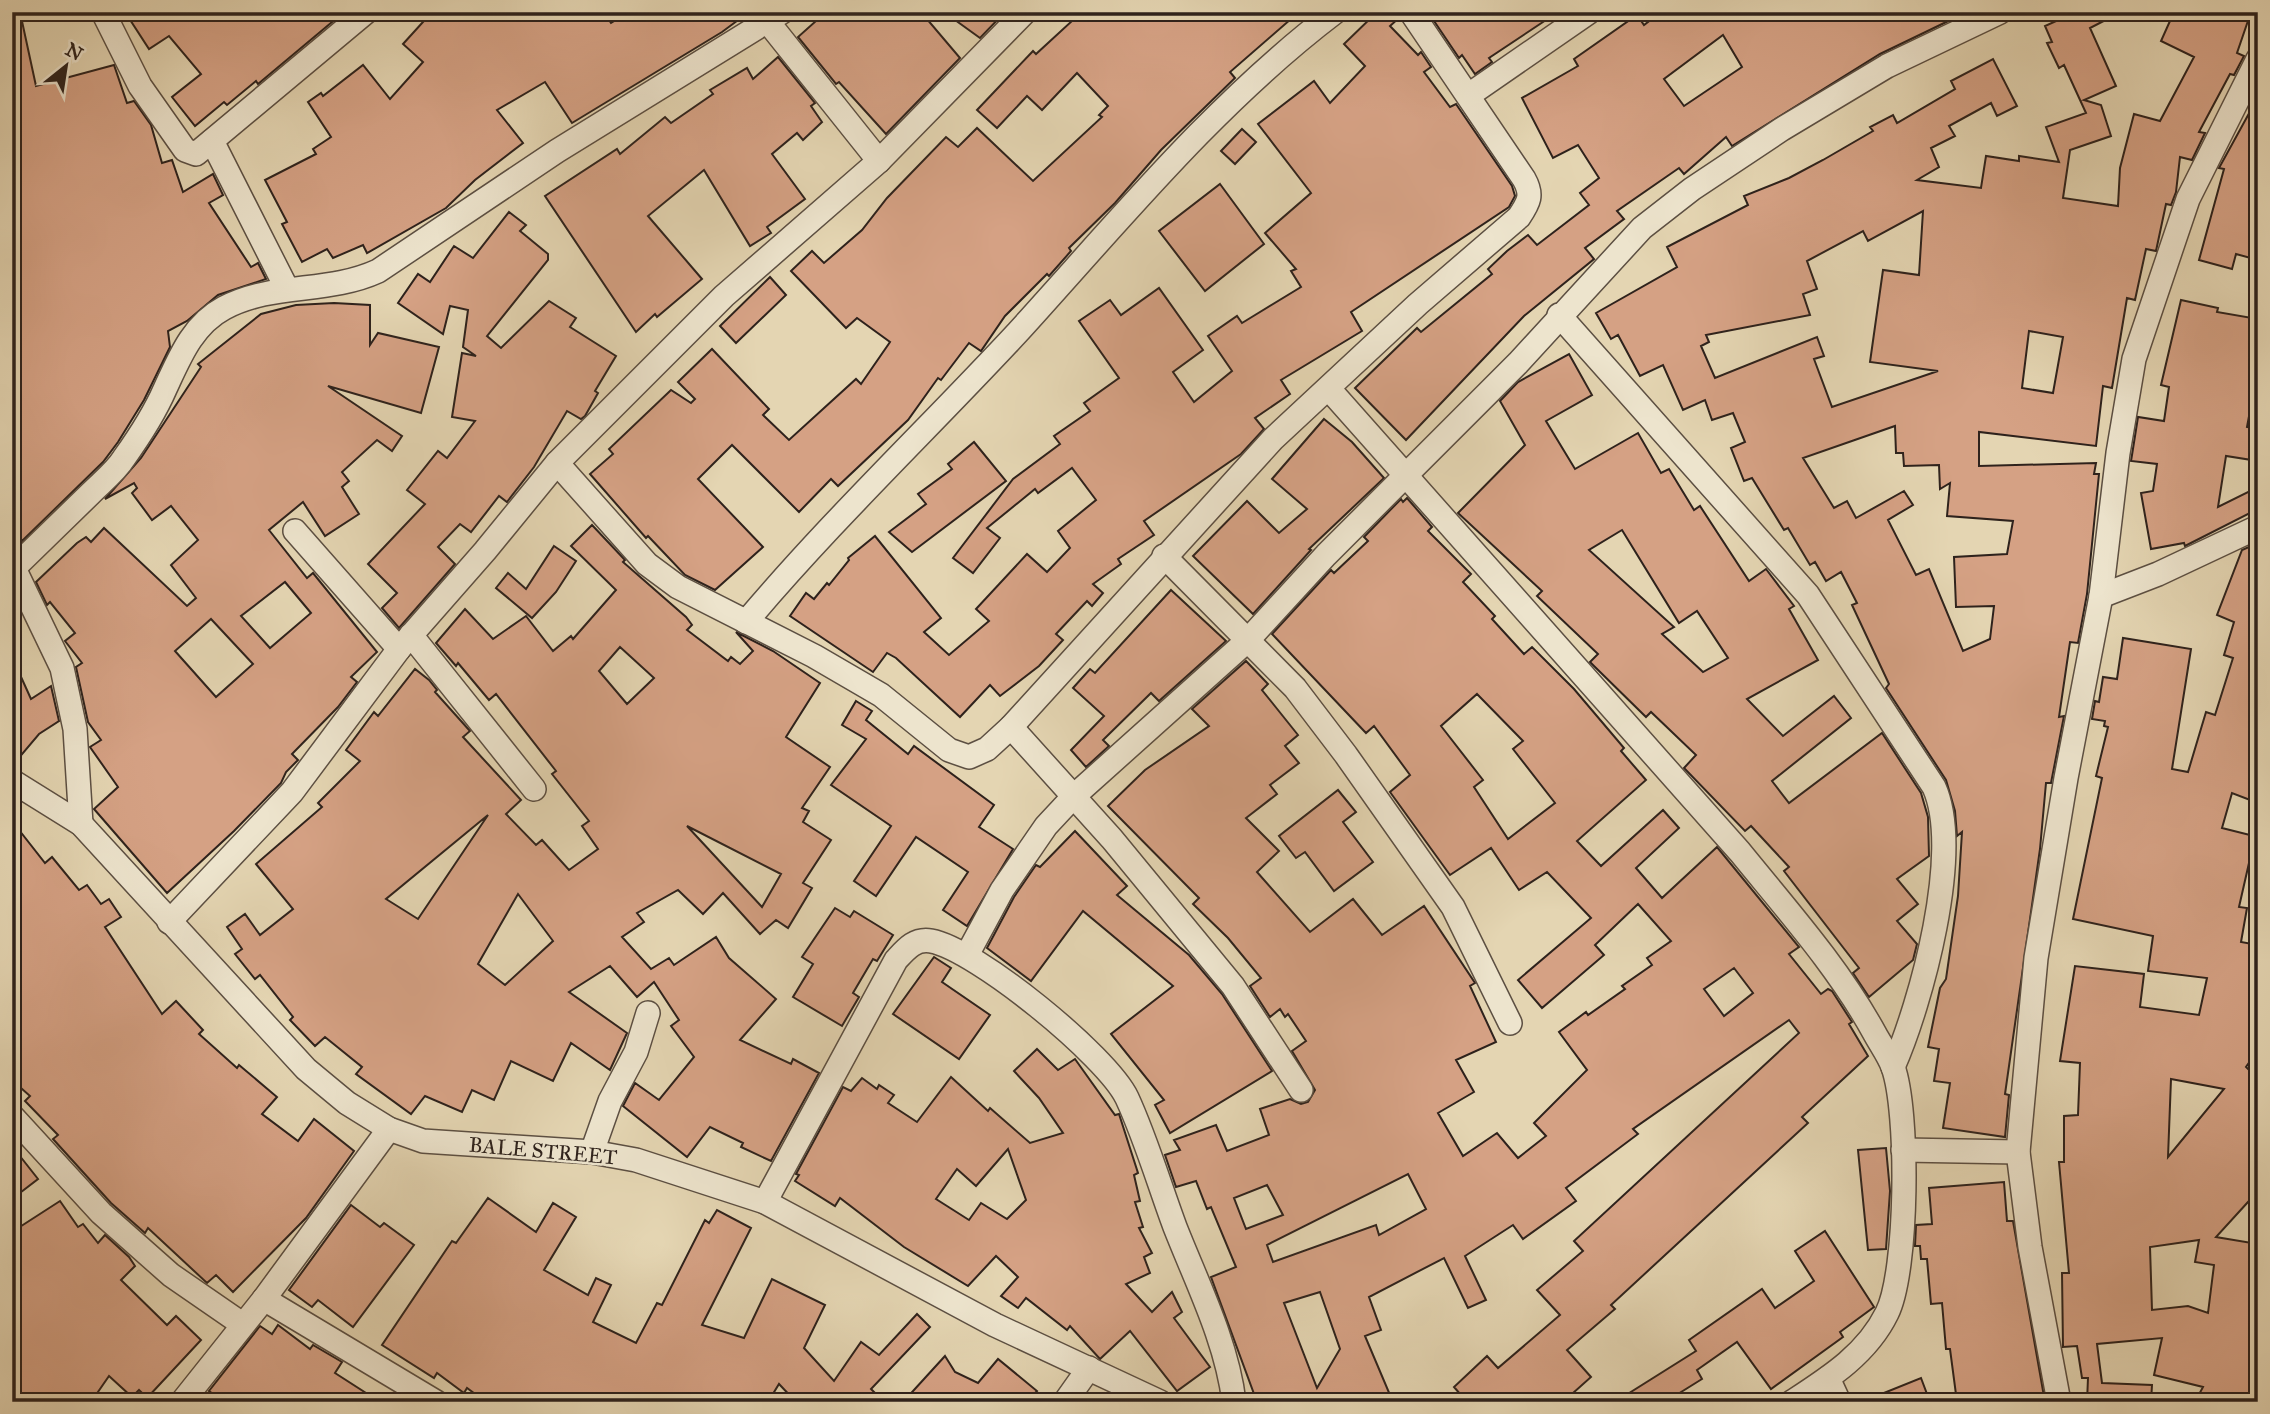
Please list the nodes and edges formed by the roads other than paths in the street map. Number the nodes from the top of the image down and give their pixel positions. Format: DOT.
graph roads {
  1 [pos="103,12"];
  2 [pos="366,12"];
  3 [pos="1025,12"];
  4 [pos="1335,12"];
  5 [pos="1411,12"];
  6 [pos="1589,12"];
  7 [pos="2000,12"];
  8 [pos="775,17"];
  9 [pos="2258,59"];
  10 [pos="1469,95"];
  11 [pos="212,141"];
  12 [pos="879,161"];
  13 [pos="287,289"];
  14 [pos="1559,315"];
  15 [pos="1329,389"];
  16 [pos="556,463"];
  17 [pos="1405,476"];
  18 [pos="2258,527"];
  19 [pos="295,531"];
  20 [pos="1164,556"];
  21 [pos="13,566"];
  22 [pos="2101,596"];
  23 [pos="746,622"];
  24 [pos="1248,640"];
  25 [pos="405,642"];
  26 [pos="1011,727"];
  27 [pos="12,781"];
  28 [pos="534,789"];
  29 [pos="1074,796"];
  30 [pos="81,824"];
  31 [pos="169,922"];
  32 [pos="967,955"];
  33 [pos="648,1013"];
  34 [pos="1510,1023"];
  35 [pos="1893,1067"];
  36 [pos="1301,1090"];
  37 [pos="12,1116"];
  38 [pos="389,1129"];
  39 [pos="1903,1150"];
  40 [pos="592,1152"];
  41 [pos="2018,1152"];
  42 [pos="765,1202"];
  43 [pos="264,1300"];
  44 [pos="242,1324"];
  45 [pos="1088,1368"];
  46 [pos="1828,1378"];
  47 [pos="182,1402"];
  48 [pos="436,1402"];
  49 [pos="1065,1402"];
  50 [pos="1160,1402"];
  51 [pos="1234,1402"];
  52 [pos="1792,1402"];
  53 [pos="1839,1402"];
  54 [pos="2059,1402"];
  1 -- 11 [label="street"];
  2 -- 11 [label="street"];
  3 -- 12 [label="street"];
  4 -- 23 [label="street"];
  5 -- 10 [label="street"];
  6 -- 10 [label="street"];
  7 -- 14 [label="street"];
  8 -- 12 [label="street"];
  8 -- 13 [label="street"];
  9 -- 22 [label="street"];
  10 -- 15 [label="street"];
  11 -- 13 [label="street"];
  12 -- 16 [label="street"];
  13 -- 21 [label="street"];
  14 -- 17 [label="street"];
  14 -- 35 [label="street"];
  15 -- 17 [label="street"];
  15 -- 20 [label="street"];
  16 -- 23 [label="street"];
  16 -- 25 [label="street"];
  17 -- 24 [label="street"];
  17 -- 35 [label="street"];
  18 -- 22 [label="street"];
  19 -- 25 [label="street"];
  20 -- 24 [label="street"];
  20 -- 26 [label="street"];
  21 -- 30 [label="street"];
  22 -- 41 [label="street"];
  23 -- 26 [label="street"];
  24 -- 29 [label="street"];
  24 -- 34 [label="street"];
  25 -- 28 [label="street"];
  25 -- 31 [label="street"];
  26 -- 29 [label="street"];
  27 -- 30 [label="street, BALE STREET"];
  29 -- 32 [label="street"];
  29 -- 36 [label="street"];
  30 -- 31 [label="street, BALE STREET"];
  31 -- 38 [label="street, BALE STREET"];
  32 -- 42 [label="street"];
  32 -- 51 [label="street"];
  33 -- 40 [label="street"];
  35 -- 39 [label="street"];
  37 -- 44 [label="street"];
  38 -- 40 [label="street, BALE STREET"];
  38 -- 43 [label="street"];
  39 -- 41 [label="street"];
  39 -- 46 [label="street"];
  40 -- 42 [label="street, BALE STREET"];
  41 -- 54 [label="street"];
  42 -- 45 [label="street, BALE STREET"];
  43 -- 44 [label="street"];
  43 -- 48 [label="street"];
  44 -- 47 [label="street"];
  45 -- 49 [label="street"];
  45 -- 50 [label="street, BALE STREET"];
  46 -- 52 [label="street"];
  46 -- 53 [label="street"];
}
